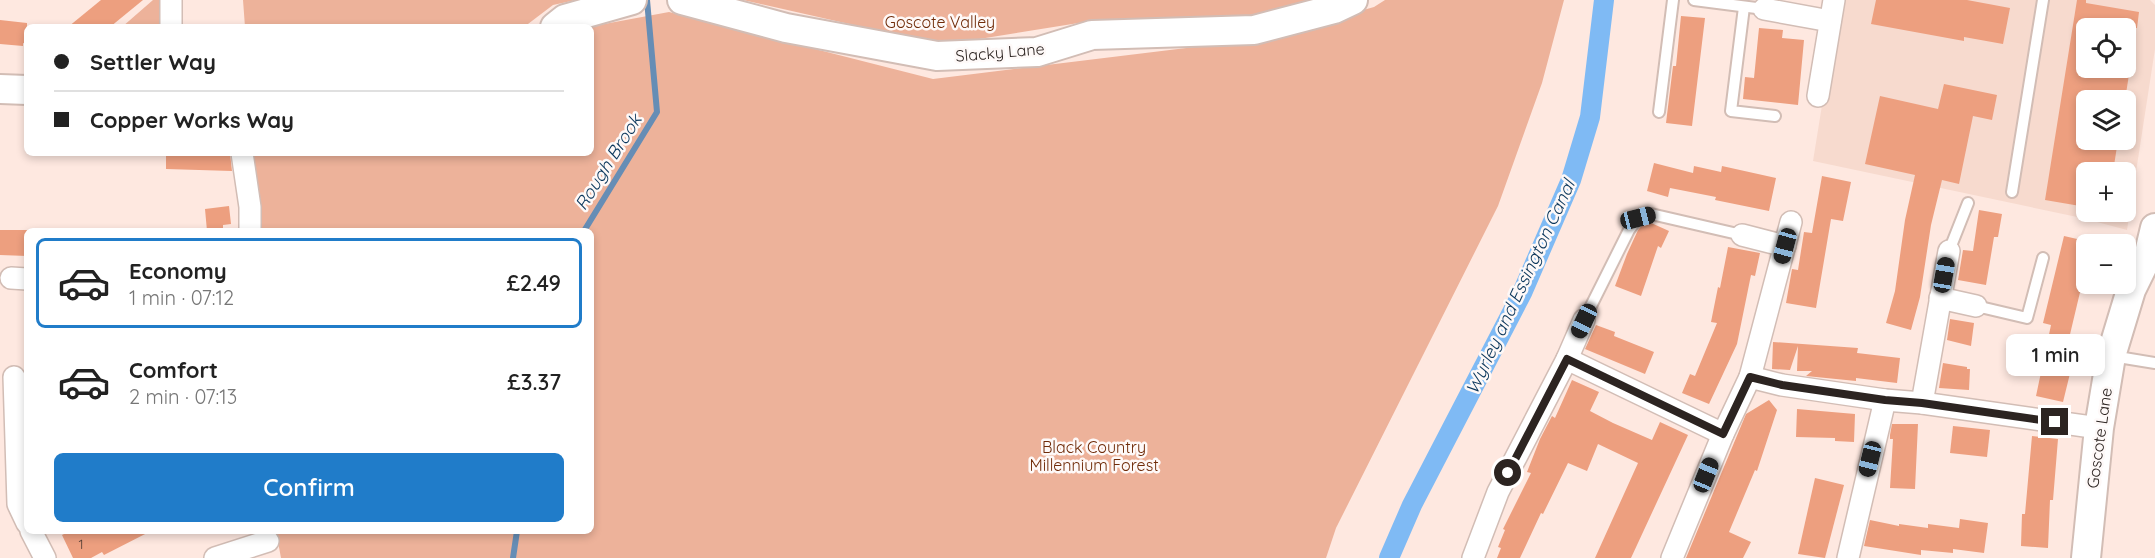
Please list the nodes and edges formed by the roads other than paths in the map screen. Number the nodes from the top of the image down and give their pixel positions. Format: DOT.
graph roads {
  1 [pos="171,0"];
  2 [pos="682,0"];
  3 [pos="1353,0"];
  4 [pos="1673,0"];
  5 [pos="1694,0"];
  6 [pos="1834,0"];
  7 [pos="2043,0"];
  8 [pos="628,1"];
  9 [pos="1754,8"];
  10 [pos="1830,21"];
  11 [pos="171,24"];
  12 [pos="559,24"];
  13 [pos="0,89"];
  14 [pos="24,90"];
  15 [pos="1818,96"];
  16 [pos="1659,112"];
  17 [pos="1774,116"];
  18 [pos="242,156"];
  19 [pos="2012,192"];
  20 [pos="1968,203"];
  21 [pos="1791,222"];
  22 [pos="250,228"];
  23 [pos="1742,235"];
  24 [pos="2153,243"];
  25 [pos="1785,246"];
  26 [pos="1949,251"];
  27 [pos="2043,258"];
  28 [pos="1940,298"];
  29 [pos="1976,306"];
  30 [pos="1584,321"];
  31 [pos="2111,356"];
  32 [pos="1567,359"];
  33 [pos="2155,363"];
  34 [pos="14,377"];
  35 [pos="1750,377"];
  36 [pos="1885,400"];
  37 [pos="1922,403"];
  38 [pos="2099,428"];
  39 [pos="1723,434"];
  40 [pos="24,517"];
  41 [pos="33,534"];
  42 [pos="268,543"];
  43 [pos="45,558"];
  44 [pos="215,558"];
  45 [pos="1473,558"];
  46 [pos="1672,558"];
  47 [pos="1848,558"];
  48 [pos="2086,558"];
  1 -- 11 [label="street"];
  2 -- 3 [label="street, Slacky Lane"];
  4 -- 16 [label="lane"];
  5 -- 9 [label="lane"];
  6 -- 10 [label="street"];
  7 -- 19 [label="lane"];
  8 -- 12 [label="street"];
  9 -- 10 [label="street"];
  9 -- 17 [label="lane"];
  10 -- 15 [label="street"];
  13 -- 14 [label="street"];
  18 -- 22 [label="street"];
  20 -- 26 [label="lane"];
  21 -- 25 [label="street"];
  23 -- 25 [label="street"];
  23 -- 30 [label="lane"];
  24 -- 31 [label="street, Goscote Lane"];
  25 -- 35 [label="street"];
  26 -- 28 [label="street"];
  27 -- 29 [label="lane"];
  28 -- 29 [label="street"];
  28 -- 37 [label="street"];
  30 -- 32 [label="street"];
  31 -- 33 [label="lane"];
  31 -- 38 [label="street, Goscote Lane"];
  32 -- 39 [label="street"];
  32 -- 45 [label="street"];
  34 -- 40 [label="street"];
  35 -- 36 [label="street"];
  35 -- 39 [label="street"];
  36 -- 37 [label="street"];
  36 -- 47 [label="street"];
  37 -- 38 [label="street"];
  38 -- 48 [label="street, Goscote Lane"];
  39 -- 46 [label="street"];
  41 -- 43 [label="street"];
  42 -- 44 [label="street"];
}
